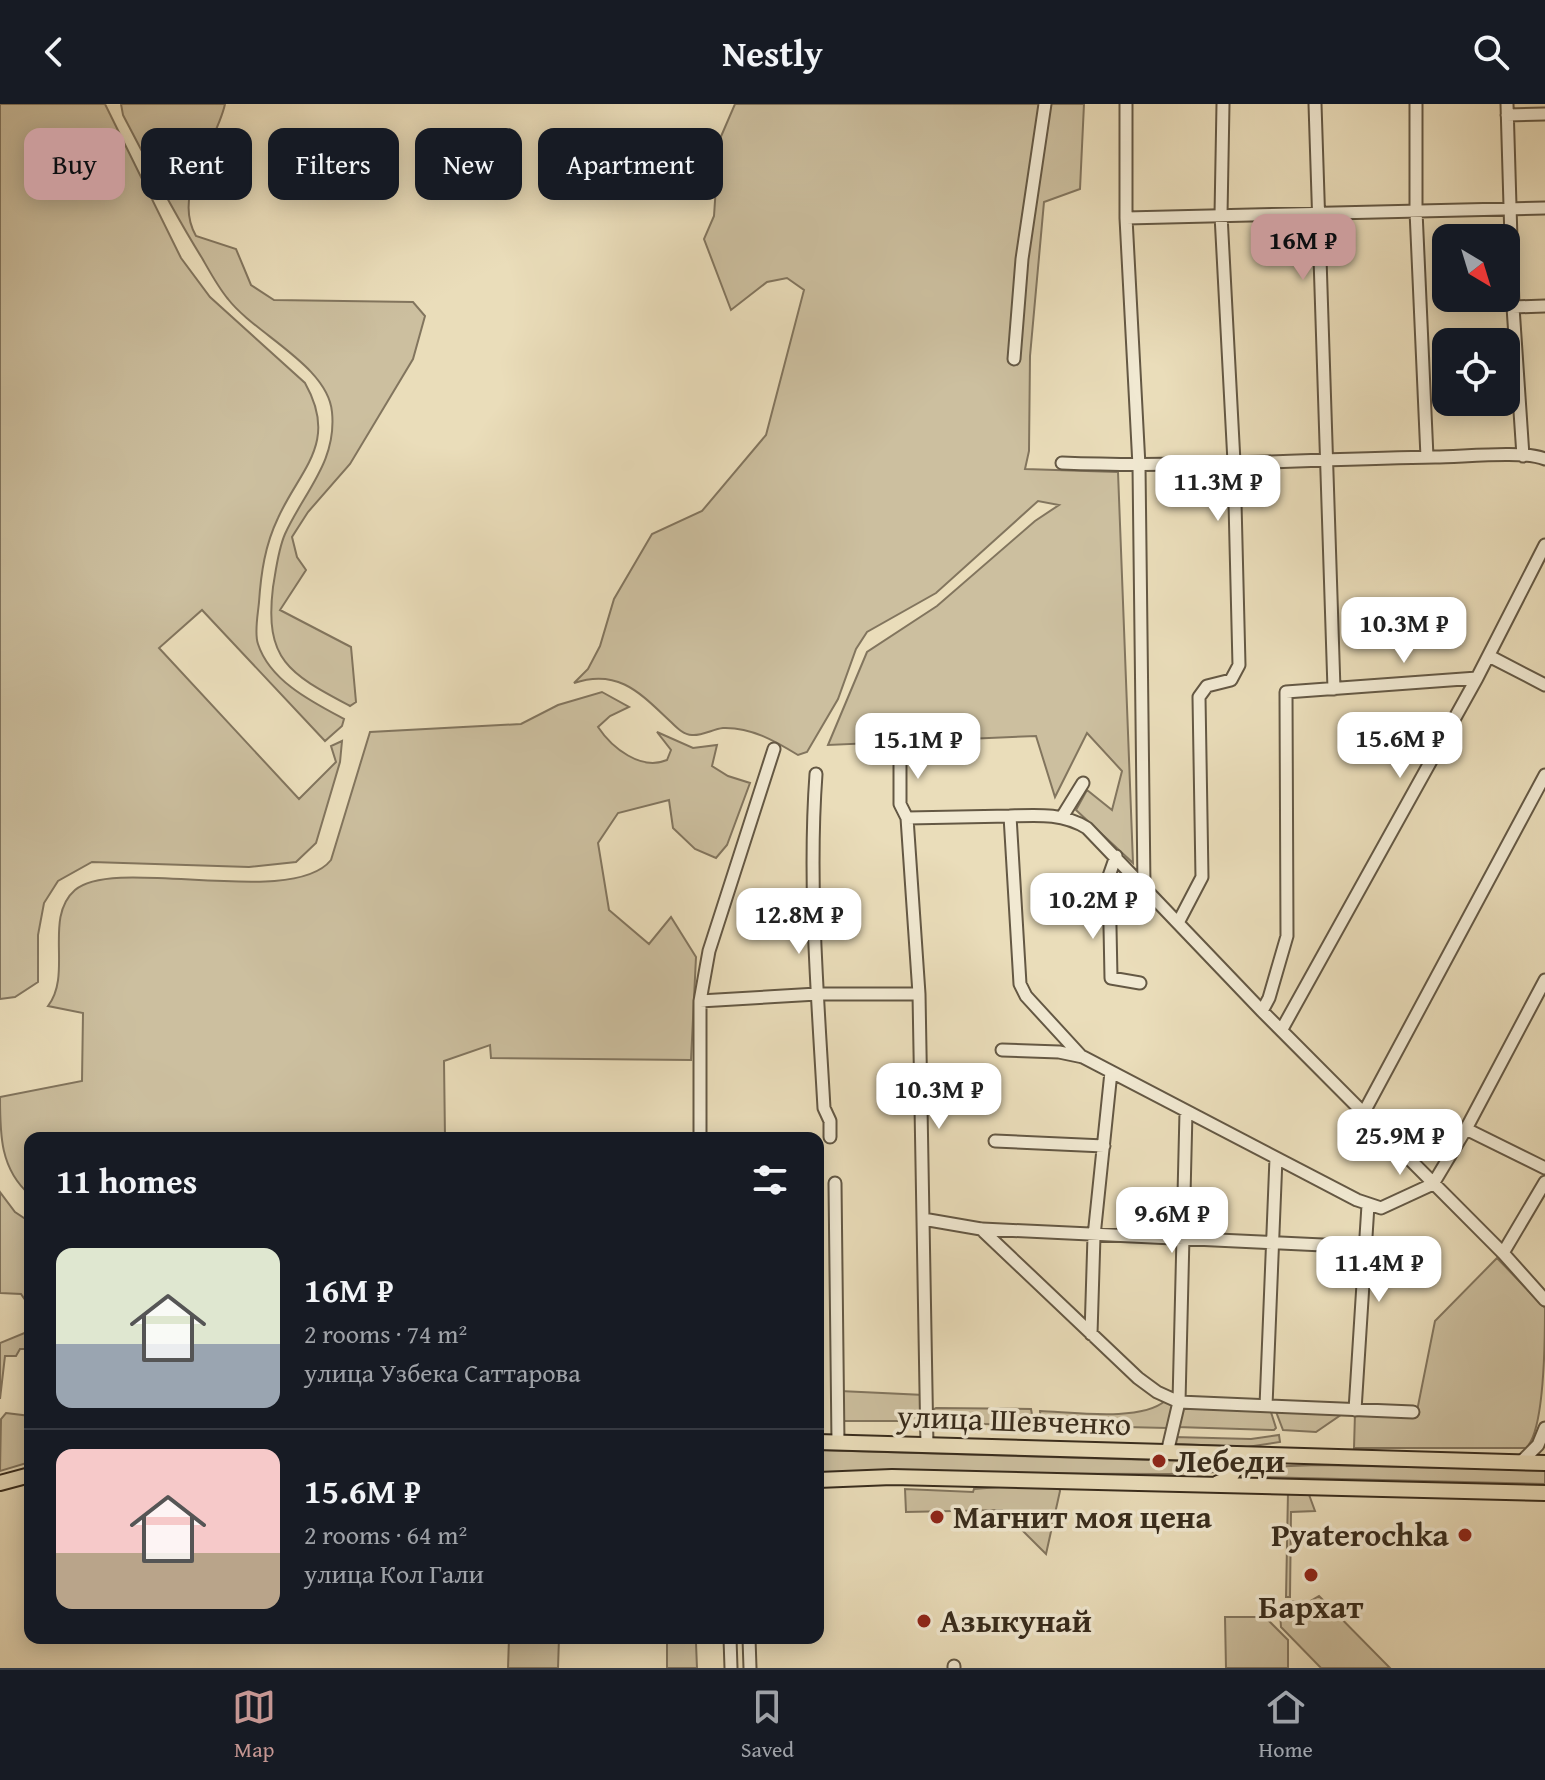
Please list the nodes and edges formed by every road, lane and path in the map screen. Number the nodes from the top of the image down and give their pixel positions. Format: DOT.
graph roads {
  1 [pos="1045,104"];
  2 [pos="1126,104"];
  3 [pos="1223,104"];
  4 [pos="1315,104"];
  5 [pos="1416,104"];
  6 [pos="1507,109"];
  7 [pos="1545,114"];
  8 [pos="1545,208"];
  9 [pos="1511,209"];
  10 [pos="1416,211"];
  11 [pos="1318,213"];
  12 [pos="1221,215"];
  13 [pos="1126,218"];
  14 [pos="1511,224"];
  15 [pos="1545,306"];
  16 [pos="1520,307"];
  17 [pos="1513,312"];
  18 [pos="1014,359"];
  19 [pos="1523,456"];
  20 [pos="1427,457"];
  21 [pos="1545,459"];
  22 [pos="1325,460"];
  23 [pos="1234,462"];
  24 [pos="1062,463"];
  25 [pos="1139,466"];
  26 [pos="1545,545"];
  27 [pos="1541,562"];
  28 [pos="1489,656"];
  29 [pos="1477,678"];
  30 [pos="1545,685"];
  31 [pos="1334,689"];
  32 [pos="774,749"];
  33 [pos="900,755"];
  34 [pos="816,774"];
  35 [pos="1545,775"];
  36 [pos="1083,783"];
  37 [pos="1010,816"];
  38 [pos="1062,817"];
  39 [pos="907,818"];
  40 [pos="1116,856"];
  41 [pos="1144,886"];
  42 [pos="1179,921"];
  43 [pos="1545,980"];
  44 [pos="1140,983"];
  45 [pos="817,994"];
  46 [pos="919,994"];
  47 [pos="700,1001"];
  48 [pos="1262,1011"];
  49 [pos="1282,1029"];
  50 [pos="1002,1050"];
  51 [pos="1083,1057"];
  52 [pos="1111,1072"];
  53 [pos="1186,1112"];
  54 [pos="1363,1114"];
  55 [pos="1466,1129"];
  56 [pos="700,1132"];
  57 [pos="830,1137"];
  58 [pos="995,1141"];
  59 [pos="1104,1146"];
  60 [pos="1276,1158"];
  61 [pos="1545,1168"];
  62 [pos="1545,1182"];
  63 [pos="835,1183"];
  64 [pos="1433,1184"];
  65 [pos="1368,1205"];
  66 [pos="923,1219"];
  67 [pos="981,1229"];
  68 [pos="1094,1236"];
  69 [pos="1182,1238"];
  70 [pos="1272,1242"];
  71 [pos="1365,1247"];
  72 [pos="1503,1253"];
  73 [pos="1545,1300"];
  74 [pos="1091,1334"];
  75 [pos="1179,1402"];
  76 [pos="1266,1402"];
  77 [pos="1355,1406"];
  78 [pos="1413,1412"];
  79 [pos="1545,1428"];
  80 [pos="824,1442"];
  81 [pos="838,1443"];
  82 [pos="927,1446"];
  83 [pos="1167,1453"];
  84 [pos="1219,1454"];
  85 [pos="1263,1455"];
  86 [pos="1523,1460"];
  87 [pos="1545,1463"];
  88 [pos="24,1477"];
  89 [pos="824,1480"];
  90 [pos="0,1483"];
  91 [pos="1218,1483"];
  92 [pos="1261,1484"];
  93 [pos="1545,1493"];
  94 [pos="730,1644"];
  95 [pos="749,1644"];
  96 [pos="731,1668"];
  97 [pos="750,1668"];
  1 -- 18 [label="street"];
  2 -- 13 [label="street"];
  3 -- 12 [label="street"];
  4 -- 11 [label="street"];
  5 -- 10 [label="street"];
  6 -- 7 [label="street"];
  6 -- 9 [label="street"];
  8 -- 9 [label="street"];
  9 -- 10 [label="street"];
  9 -- 14 [label="street"];
  10 -- 11 [label="street"];
  10 -- 20 [label="street"];
  11 -- 12 [label="street"];
  11 -- 22 [label="street"];
  12 -- 13 [label="street"];
  12 -- 23 [label="street"];
  13 -- 25 [label="street"];
  15 -- 16 [label="street"];
  17 -- 19 [label="street"];
  19 -- 20 [label="street"];
  19 -- 21 [label="street"];
  20 -- 22 [label="street"];
  22 -- 23 [label="street"];
  22 -- 31 [label="street"];
  23 -- 25 [label="street"];
  23 -- 42 [label="street"];
  24 -- 25 [label="street"];
  25 -- 41 [label="street"];
  26 -- 27 [label="street"];
  27 -- 28 [label="street"];
  28 -- 29 [label="street"];
  28 -- 30 [label="street"];
  29 -- 31 [label="street"];
  29 -- 49 [label="street"];
  31 -- 48 [label="street"];
  32 -- 47 [label="street"];
  33 -- 39 [label="street"];
  34 -- 45 [label="street"];
  35 -- 54 [label="street"];
  36 -- 38 [label="street"];
  37 -- 38 [label="street"];
  37 -- 39 [label="street"];
  37 -- 51 [label="street"];
  38 -- 40 [label="street"];
  39 -- 46 [label="street"];
  40 -- 41 [label="street"];
  40 -- 44 [label="street"];
  41 -- 42 [label="street"];
  42 -- 48 [label="street"];
  43 -- 55 [label="street"];
  45 -- 46 [label="street"];
  45 -- 47 [label="street"];
  45 -- 57 [label="street"];
  46 -- 66 [label="street"];
  47 -- 56 [label="street"];
  48 -- 49 [label="street"];
  49 -- 54 [label="street"];
  50 -- 51 [label="street"];
  51 -- 52 [label="street"];
  52 -- 53 [label="street"];
  52 -- 59 [label="street"];
  53 -- 60 [label="street"];
  53 -- 69 [label="street"];
  54 -- 64 [label="street"];
  55 -- 61 [label="street"];
  55 -- 64 [label="street"];
  58 -- 59 [label="street"];
  59 -- 68 [label="street"];
  60 -- 65 [label="street"];
  60 -- 70 [label="street"];
  62 -- 72 [label="street"];
  63 -- 81 [label="street"];
  64 -- 65 [label="street"];
  64 -- 72 [label="street"];
  65 -- 71 [label="street"];
  66 -- 67 [label="street"];
  66 -- 82 [label="street"];
  67 -- 68 [label="street"];
  67 -- 74 [label="street"];
  68 -- 69 [label="street"];
  68 -- 74 [label="street"];
  69 -- 70 [label="street"];
  69 -- 75 [label="street"];
  70 -- 71 [label="street"];
  70 -- 76 [label="street"];
  71 -- 77 [label="street"];
  72 -- 73 [label="street"];
  74 -- 75 [label="street"];
  75 -- 76 [label="street"];
  75 -- 83 [label="street"];
  76 -- 77 [label="street"];
  77 -- 78 [label="street"];
  79 -- 86 [label="street"];
  80 -- 81 [label="main road, улица Шевченко"];
  81 -- 82 [label="main road, улица Шевченко"];
  82 -- 83 [label="main road, улица Шевченко"];
  83 -- 84 [label="main road, улица Шевченко"];
  84 -- 85 [label="main road, улица Шевченко"];
  84 -- 91 [label="main road"];
  85 -- 86 [label="main road, улица Шевченко"];
  85 -- 92 [label="main road"];
  86 -- 87 [label="main road, улица Шевченко"];
  88 -- 90 [label="main road"];
  89 -- 91 [label="main road, улица Шевченко"];
  91 -- 92 [label="main road, улица Шевченко"];
  92 -- 93 [label="main road, улица Шевченко"];
  94 -- 96 [label="street"];
  95 -- 97 [label="street"];
}
